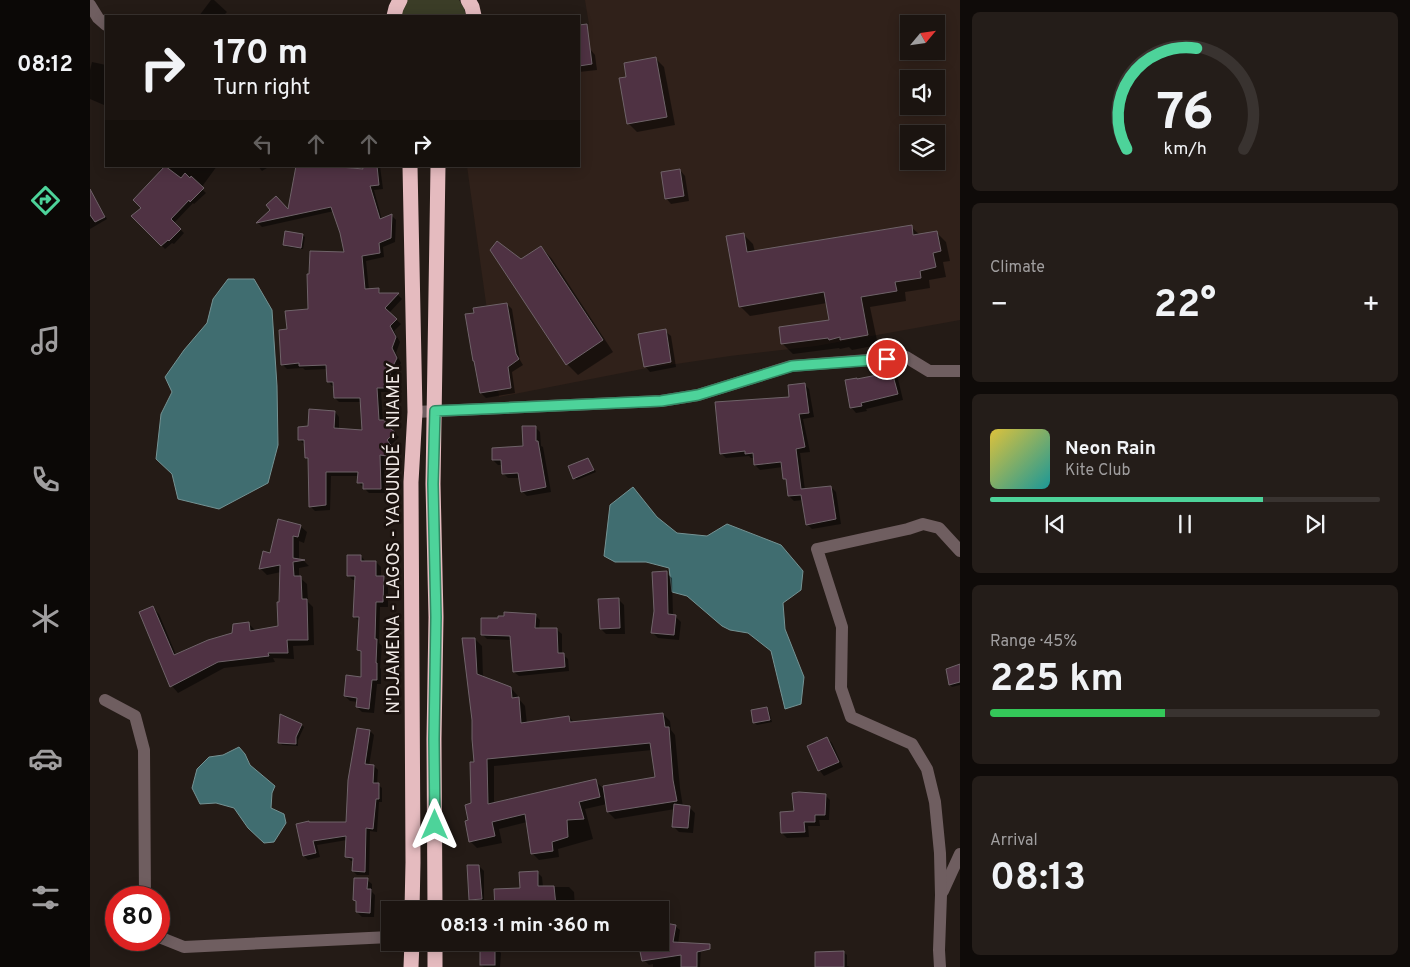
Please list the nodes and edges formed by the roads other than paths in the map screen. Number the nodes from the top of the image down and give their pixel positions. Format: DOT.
graph roads {
  1 [pos="400,0"];
  2 [pos="468,0"];
  3 [pos="90,5"];
  4 [pos="394,15"];
  5 [pos="474,15"];
  6 [pos="105,24"];
  7 [pos="409,167"];
  8 [pos="438,167"];
  9 [pos="960,370"];
  10 [pos="435,411"];
  11 [pos="415,412"];
  12 [pos="960,551"];
  13 [pos="105,700"];
  14 [pos="960,854"];
  15 [pos="145,886"];
  16 [pos="941,895"];
  17 [pos="412,901"];
  18 [pos="435,901"];
  19 [pos="381,936"];
  20 [pos="170,941"];
  21 [pos="412,951"];
  22 [pos="435,951"];
  23 [pos="411,967"];
  24 [pos="434,967"];
  25 [pos="940,967"];
  1 -- 4 [label="highway"];
  2 -- 5 [label="highway"];
  3 -- 6 [label="street"];
  7 -- 11 [label="highway, N'DJAMENA - LAGOS - YAOUNDÉ - NIAMEY"];
  8 -- 10 [label="highway"];
  9 -- 10 [label="street"];
  10 -- 11 [label="street"];
  10 -- 18 [label="highway"];
  11 -- 17 [label="highway, N'DJAMENA - LAGOS - YAOUNDÉ - NIAMEY"];
  12 -- 16 [label="street"];
  13 -- 15 [label="street"];
  14 -- 16 [label="street"];
  16 -- 25 [label="street"];
  19 -- 20 [label="street"];
  21 -- 23 [label="highway"];
  22 -- 24 [label="highway"];
}
